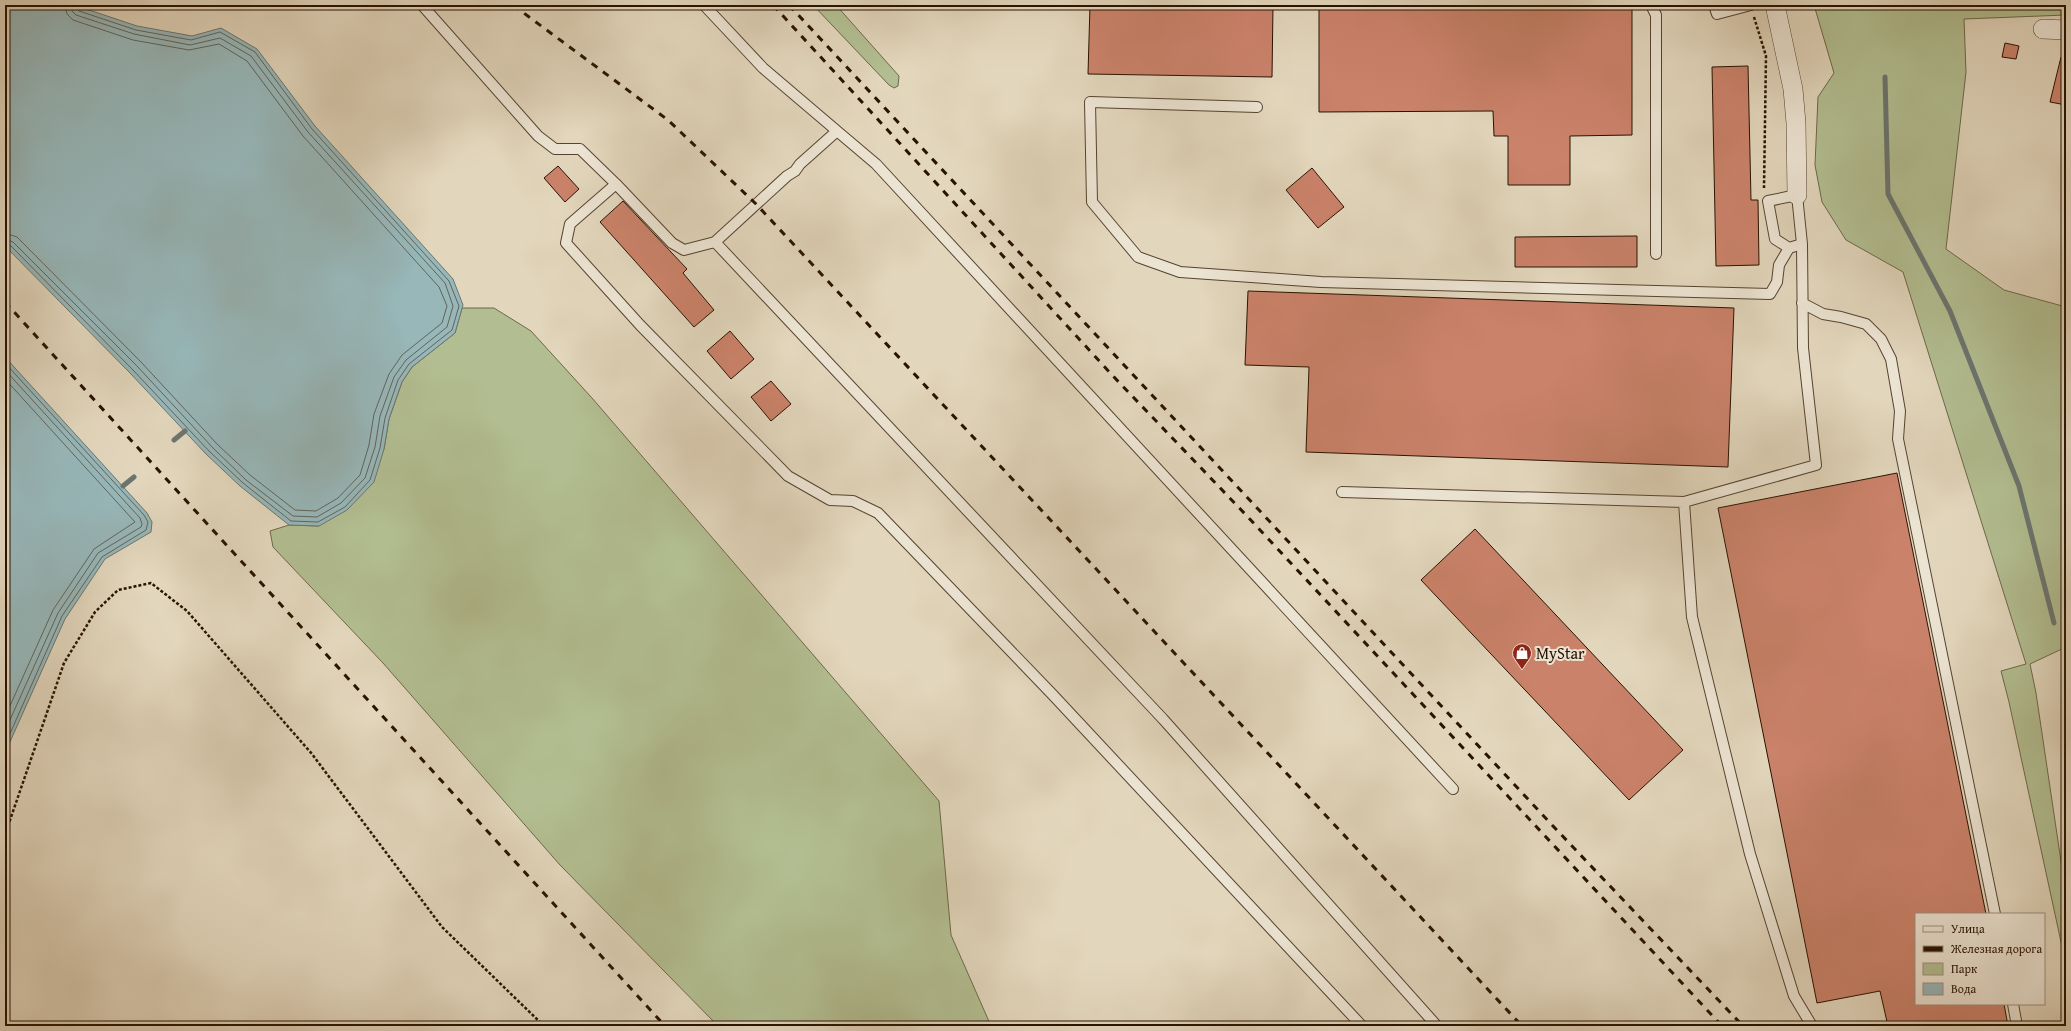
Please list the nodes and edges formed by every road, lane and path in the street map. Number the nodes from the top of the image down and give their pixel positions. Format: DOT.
graph roads {
  1 [pos="422,5"];
  2 [pos="704,5"];
  3 [pos="1651,5"];
  4 [pos="1714,5"];
  5 [pos="1751,5"];
  6 [pos="1775,5"];
  7 [pos="2043,28"];
  8 [pos="2066,30"];
  9 [pos="1257,107"];
  10 [pos="837,131"];
  11 [pos="616,184"];
  12 [pos="1797,196"];
  13 [pos="1768,201"];
  14 [pos="715,242"];
  15 [pos="1802,244"];
  16 [pos="1789,248"];
  17 [pos="1656,254"];
  18 [pos="1802,303"];
  19 [pos="1342,492"];
  20 [pos="1684,502"];
  21 [pos="1454,789"];
  22 [pos="5,841"];
  23 [pos="1995,913"];
  24 [pos="2013,1005"];
  25 [pos="544,1026"];
  26 [pos="1362,1026"];
  27 [pos="1437,1026"];
  28 [pos="1812,1026"];
  29 [pos="2017,1026"];
  1 -- 11 [label="lane"];
  2 -- 10 [label="lane"];
  3 -- 17 [label="lane"];
  4 -- 5 [label="lane"];
  5 -- 13 [label="path"];
  6 -- 12 [label="street"];
  7 -- 8 [label="street"];
  9 -- 16 [label="lane"];
  10 -- 14 [label="lane"];
  10 -- 21 [label="lane"];
  11 -- 14 [label="lane"];
  11 -- 26 [label="lane"];
  12 -- 13 [label="lane"];
  12 -- 15 [label="lane"];
  13 -- 16 [label="lane"];
  14 -- 27 [label="lane"];
  15 -- 16 [label="lane"];
  15 -- 18 [label="lane"];
  18 -- 20 [label="lane"];
  18 -- 23 [label="lane"];
  19 -- 20 [label="lane"];
  20 -- 28 [label="lane"];
  22 -- 25 [label="path"];
  24 -- 29 [label="lane"];
}
